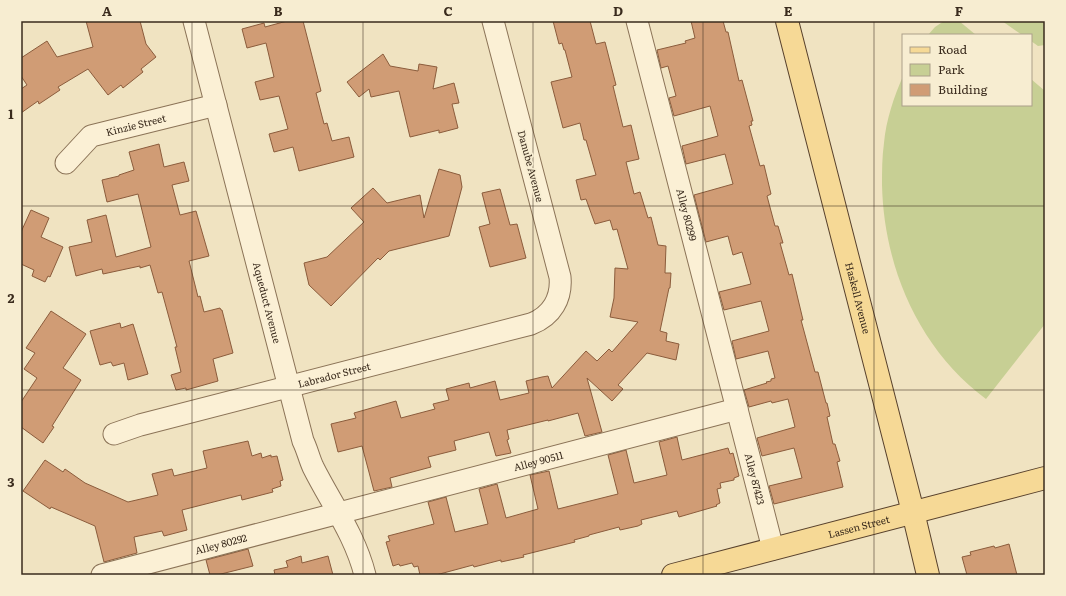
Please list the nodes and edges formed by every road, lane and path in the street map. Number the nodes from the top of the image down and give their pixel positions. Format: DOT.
graph roads {
  1 [pos="194,21"];
  2 [pos="494,21"];
  3 [pos="637,21"];
  4 [pos="788,21"];
  5 [pos="216,105"];
  6 [pos="66,162"];
  7 [pos="551,310"];
  8 [pos="289,387"];
  9 [pos="737,409"];
  10 [pos="114,434"];
  11 [pos="1045,478"];
  12 [pos="913,512"];
  13 [pos="340,514"];
  14 [pos="774,549"];
  15 [pos="102,575"];
  16 [pos="365,575"];
  17 [pos="673,575"];
  18 [pos="928,575"];
  1 -- 5 [label="street, Aqueduct Avenue"];
  2 -- 7 [label="street, Danube Avenue"];
  3 -- 9 [label="street, Alley 80299"];
  4 -- 12 [label="main road, Haskell Avenue"];
  5 -- 6 [label="street, Kinzie Street"];
  5 -- 8 [label="street, Aqueduct Avenue"];
  7 -- 8 [label="street, Labrador Street"];
  8 -- 10 [label="street, Labrador Street"];
  8 -- 13 [label="street, Aqueduct Avenue"];
  9 -- 13 [label="street, Alley 90511"];
  9 -- 14 [label="street, Alley 87423"];
  11 -- 12 [label="main road, Lassen Street"];
  12 -- 14 [label="main road, Lassen Street"];
  12 -- 18 [label="main road, Haskell Avenue"];
  13 -- 15 [label="street, Alley 80292"];
  13 -- 16 [label="street, Aqueduct Avenue"];
  14 -- 17 [label="main road, Lassen Street"];
}
